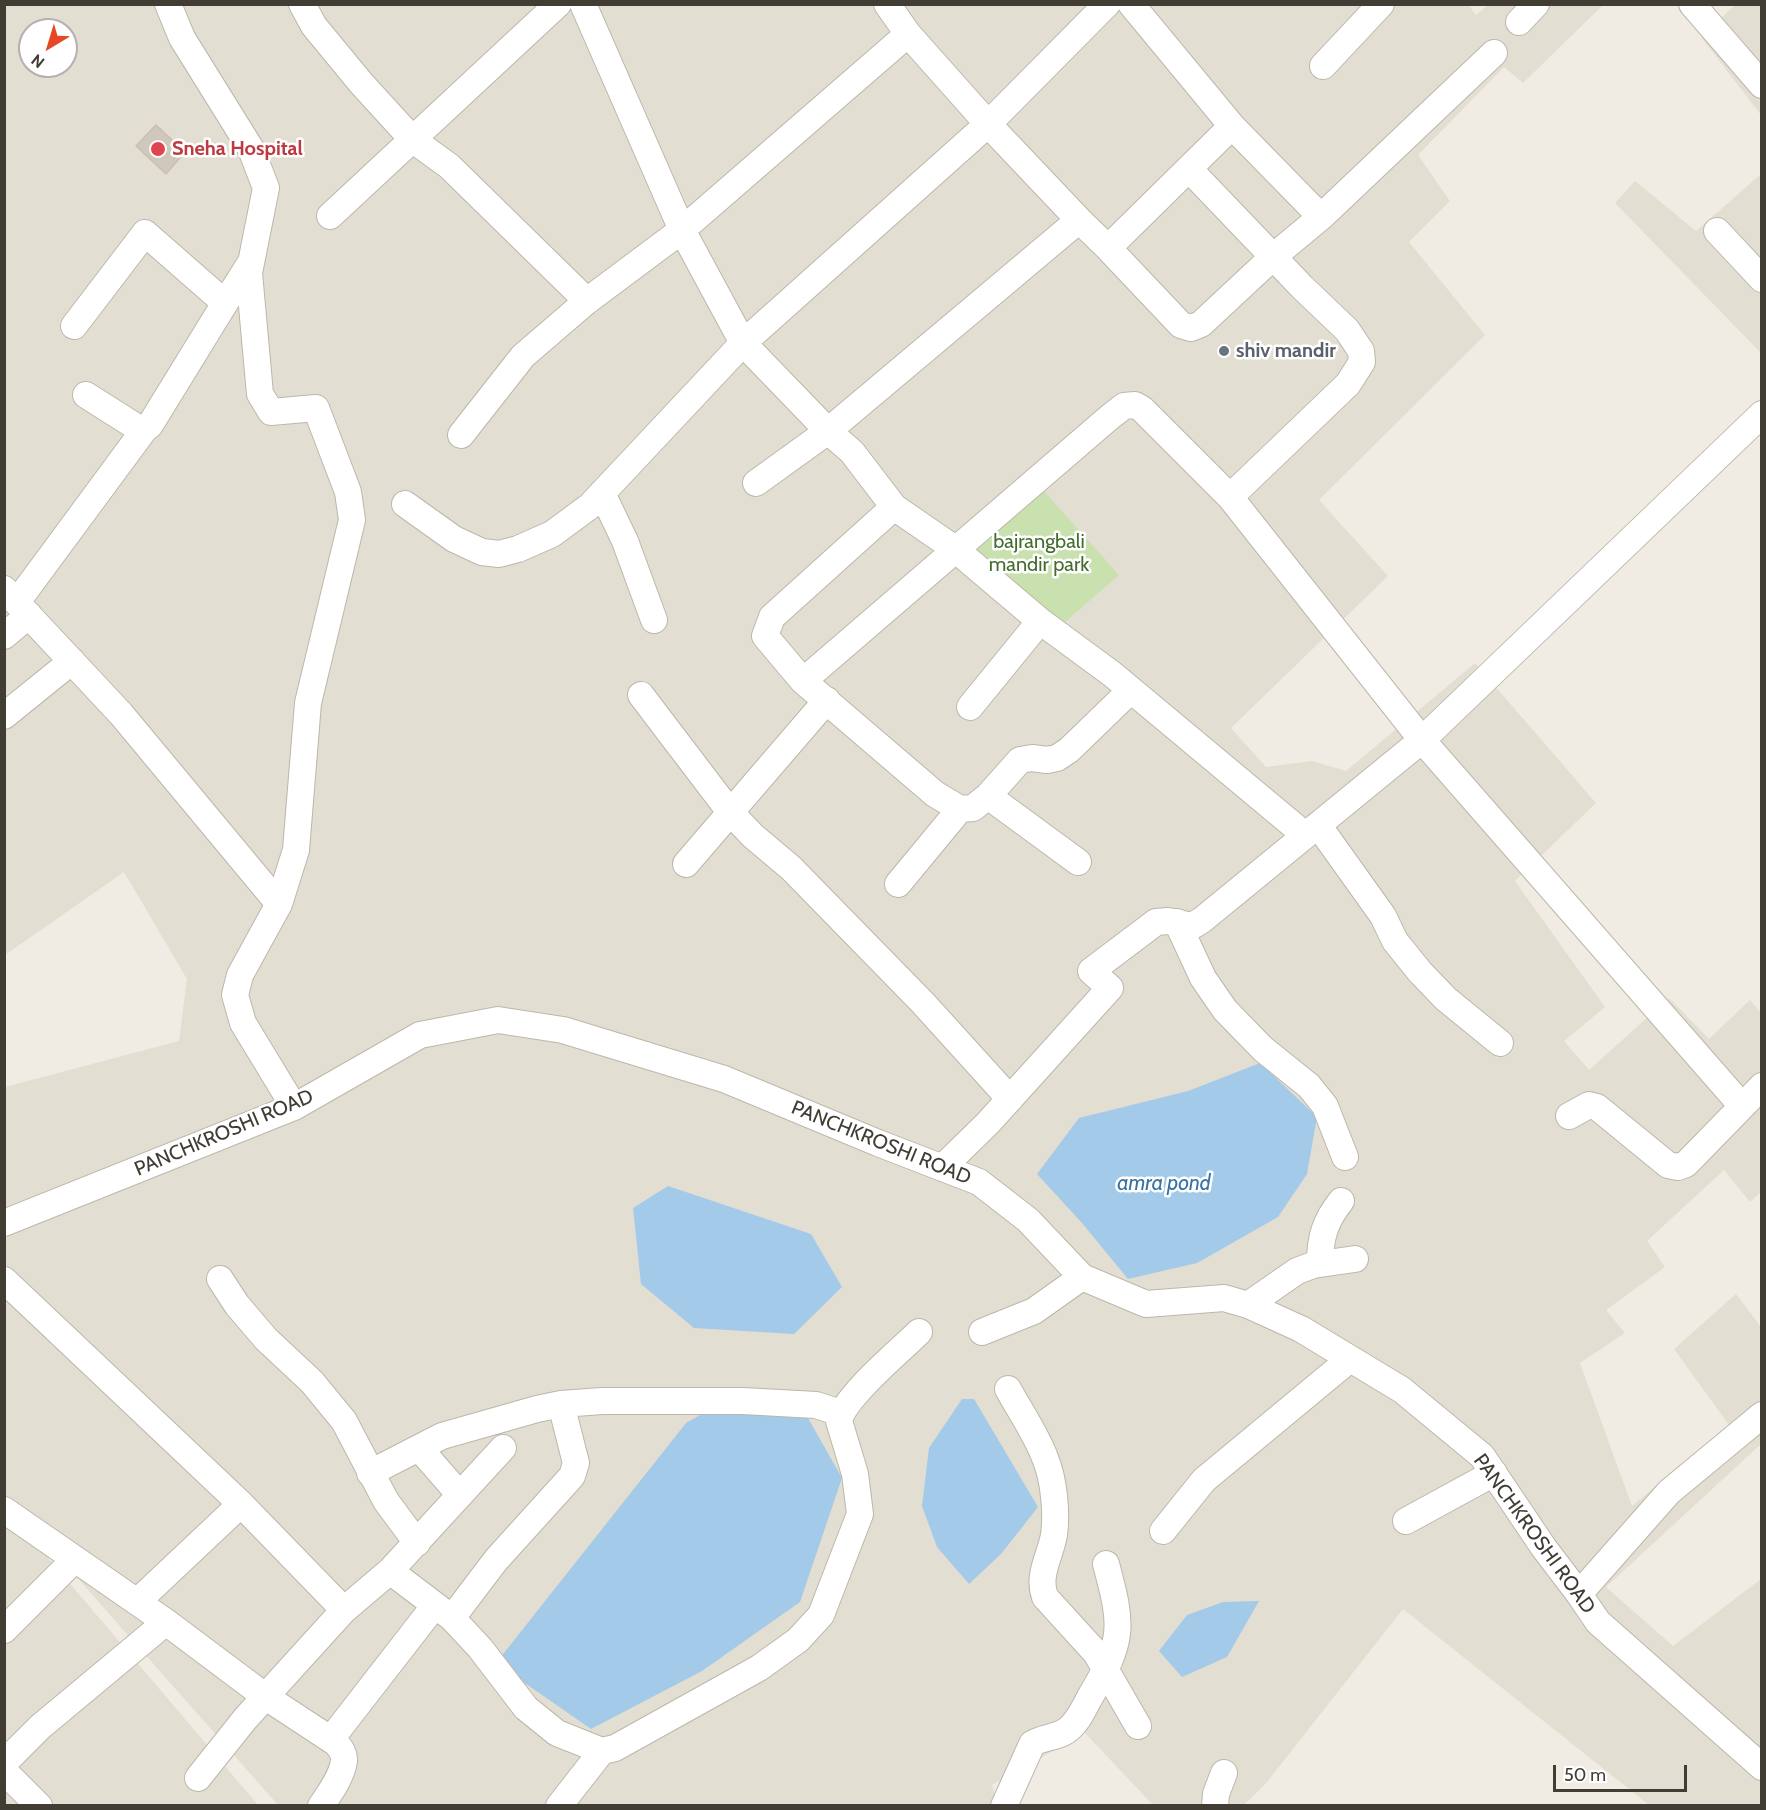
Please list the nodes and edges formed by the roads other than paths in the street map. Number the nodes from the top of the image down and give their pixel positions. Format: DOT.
graph roads {
  1 [pos="168,4"];
  2 [pos="302,4"];
  3 [pos="558,4"];
  4 [pos="583,4"];
  5 [pos="887,4"];
  6 [pos="1107,4"];
  7 [pos="1131,4"];
  8 [pos="1381,4"];
  9 [pos="1692,4"];
  10 [pos="908,34"];
  11 [pos="1494,53"];
  12 [pos="1323,66"];
  13 [pos="1761,84"];
  14 [pos="988,124"];
  15 [pos="1232,126"];
  16 [pos="413,140"];
  17 [pos="1189,169"];
  18 [pos="330,216"];
  19 [pos="1321,217"];
  20 [pos="1079,220"];
  21 [pos="682,230"];
  22 [pos="1717,231"];
  23 [pos="1108,248"];
  24 [pos="1274,256"];
  25 [pos="251,262"];
  26 [pos="1761,279"];
  27 [pos="587,301"];
  28 [pos="225,303"];
  29 [pos="74,326"];
  30 [pos="743,343"];
  31 [pos="86,395"];
  32 [pos="1761,414"];
  33 [pos="144,430"];
  34 [pos="828,431"];
  35 [pos="461,435"];
  36 [pos="756,483"];
  37 [pos="602,494"];
  38 [pos="1230,497"];
  39 [pos="405,504"];
  40 [pos="894,507"];
  41 [pos="956,549"];
  42 [pos="17,602"];
  43 [pos="654,620"];
  44 [pos="1040,621"];
  45 [pos="4,636"];
  46 [pos="72,661"];
  47 [pos="803,681"];
  48 [pos="1131,690"];
  49 [pos="641,695"];
  50 [pos="827,700"];
  51 [pos="970,707"];
  52 [pos="4,716"];
  53 [pos="1422,740"];
  54 [pos="988,796"];
  55 [pos="960,808"];
  56 [pos="730,812"];
  57 [pos="1311,830"];
  58 [pos="1078,862"];
  59 [pos="686,864"];
  60 [pos="898,884"];
  61 [pos="279,904"];
  62 [pos="1177,922"];
  63 [pos="1500,1043"];
  64 [pos="1761,1086"];
  65 [pos="1010,1099"];
  66 [pos="294,1107"];
  67 [pos="1742,1107"];
  68 [pos="1569,1116"];
  69 [pos="1345,1157"];
  70 [pos="942,1168"];
  71 [pos="1341,1201"];
  72 [pos="4,1223"];
  73 [pos="1355,1259"];
  74 [pos="1320,1263"];
  75 [pos="1082,1277"];
  76 [pos="220,1279"];
  77 [pos="4,1280"];
  78 [pos="1248,1305"];
  79 [pos="919,1332"];
  80 [pos="982,1332"];
  81 [pos="1350,1359"];
  82 [pos="1008,1389"];
  83 [pos="561,1404"];
  84 [pos="841,1413"];
  85 [pos="1761,1415"];
  86 [pos="419,1448"];
  87 [pos="503,1448"];
  88 [pos="370,1473"];
  89 [pos="1494,1473"];
  90 [pos="460,1495"];
  91 [pos="241,1504"];
  92 [pos="4,1510"];
  93 [pos="1406,1521"];
  94 [pos="1163,1531"];
  95 [pos="417,1543"];
  96 [pos="75,1559"];
  97 [pos="1106,1564"];
  98 [pos="390,1571"];
  99 [pos="1580,1594"];
  100 [pos="137,1602"];
  101 [pos="344,1610"];
  102 [pos="444,1612"];
  103 [pos="166,1622"];
  104 [pos="4,1630"];
  105 [pos="1107,1670"];
  106 [pos="266,1697"];
  107 [pos="1138,1726"];
  108 [pos="331,1739"];
  109 [pos="602,1751"];
  110 [pos="4,1763"];
  111 [pos="1761,1767"];
  112 [pos="4,1771"];
  113 [pos="1224,1773"];
  114 [pos="198,1778"];
  115 [pos="39,1806"];
  116 [pos="321,1806"];
  117 [pos="559,1806"];
  118 [pos="1004,1806"];
  119 [pos="1215,1806"];
  1 -- 25 [label="street"];
  2 -- 16 [label="street"];
  3 -- 16 [label="street"];
  4 -- 21 [label="street"];
  5 -- 10 [label="street"];
  6 -- 14 [label="street"];
  7 -- 15 [label="street"];
  8 -- 12 [label="street"];
  9 -- 13 [label="street"];
  10 -- 14 [label="street"];
  10 -- 21 [label="street"];
  11 -- 19 [label="street"];
  14 -- 20 [label="street"];
  14 -- 30 [label="street"];
  15 -- 17 [label="street"];
  15 -- 19 [label="street"];
  16 -- 18 [label="street"];
  16 -- 27 [label="street"];
  17 -- 23 [label="street"];
  17 -- 24 [label="street"];
  19 -- 24 [label="street"];
  20 -- 23 [label="street"];
  20 -- 34 [label="street"];
  21 -- 27 [label="street"];
  21 -- 30 [label="street"];
  22 -- 26 [label="street"];
  23 -- 24 [label="street"];
  24 -- 38 [label="street"];
  25 -- 28 [label="street"];
  25 -- 61 [label="street"];
  27 -- 35 [label="street"];
  28 -- 29 [label="street"];
  28 -- 33 [label="street"];
  30 -- 34 [label="street"];
  30 -- 37 [label="street"];
  31 -- 33 [label="street"];
  32 -- 53 [label="street"];
  33 -- 42 [label="street"];
  34 -- 36 [label="street"];
  34 -- 40 [label="street"];
  37 -- 39 [label="street"];
  37 -- 43 [label="street"];
  38 -- 41 [label="street"];
  38 -- 53 [label="street"];
  40 -- 41 [label="street"];
  40 -- 47 [label="street"];
  41 -- 44 [label="street"];
  41 -- 47 [label="street"];
  42 -- 45 [label="street"];
  42 -- 46 [label="street"];
  44 -- 48 [label="street"];
  44 -- 51 [label="street"];
  46 -- 52 [label="street"];
  46 -- 61 [label="street"];
  47 -- 50 [label="street"];
  48 -- 54 [label="street"];
  48 -- 57 [label="street"];
  49 -- 56 [label="street"];
  50 -- 55 [label="street"];
  50 -- 56 [label="street"];
  53 -- 57 [label="street"];
  53 -- 67 [label="street"];
  54 -- 55 [label="street"];
  54 -- 58 [label="street"];
  55 -- 60 [label="street"];
  56 -- 59 [label="street"];
  56 -- 65 [label="street"];
  57 -- 62 [label="street"];
  57 -- 63 [label="street"];
  61 -- 66 [label="street"];
  62 -- 65 [label="street"];
  62 -- 69 [label="street"];
  64 -- 67 [label="street"];
  65 -- 70 [label="street"];
  66 -- 70 [label="street, PANCHKROSHI ROAD"];
  66 -- 72 [label="street, PANCHKROSHI ROAD"];
  67 -- 68 [label="street"];
  70 -- 75 [label="street, PANCHKROSHI ROAD"];
  71 -- 74 [label="street"];
  73 -- 74 [label="street"];
  74 -- 78 [label="street"];
  75 -- 78 [label="street, PANCHKROSHI ROAD"];
  75 -- 80 [label="street"];
  76 -- 88 [label="street"];
  77 -- 91 [label="street"];
  78 -- 81 [label="street, PANCHKROSHI ROAD"];
  79 -- 84 [label="street"];
  81 -- 89 [label="street, PANCHKROSHI ROAD"];
  81 -- 94 [label="street"];
  82 -- 105 [label="street"];
  83 -- 84 [label="street"];
  83 -- 86 [label="street"];
  83 -- 102 [label="street"];
  84 -- 109 [label="street"];
  85 -- 99 [label="street"];
  86 -- 88 [label="street"];
  86 -- 90 [label="street"];
  87 -- 90 [label="street"];
  88 -- 95 [label="street"];
  89 -- 93 [label="street"];
  89 -- 99 [label="street, PANCHKROSHI ROAD"];
  90 -- 95 [label="street"];
  91 -- 100 [label="street"];
  91 -- 101 [label="street"];
  92 -- 96 [label="street"];
  95 -- 98 [label="street"];
  96 -- 100 [label="street"];
  96 -- 104 [label="street"];
  97 -- 105 [label="street"];
  98 -- 101 [label="street"];
  98 -- 102 [label="street"];
  99 -- 111 [label="street, PANCHKROSHI ROAD"];
  100 -- 103 [label="street"];
  101 -- 106 [label="street"];
  102 -- 108 [label="street"];
  102 -- 109 [label="street"];
  103 -- 106 [label="street"];
  103 -- 110 [label="street"];
  105 -- 107 [label="street"];
  105 -- 118 [label="street"];
  106 -- 108 [label="street"];
  106 -- 114 [label="street"];
  108 -- 116 [label="street"];
  109 -- 117 [label="street"];
  112 -- 115 [label="street"];
  113 -- 119 [label="street"];
}
